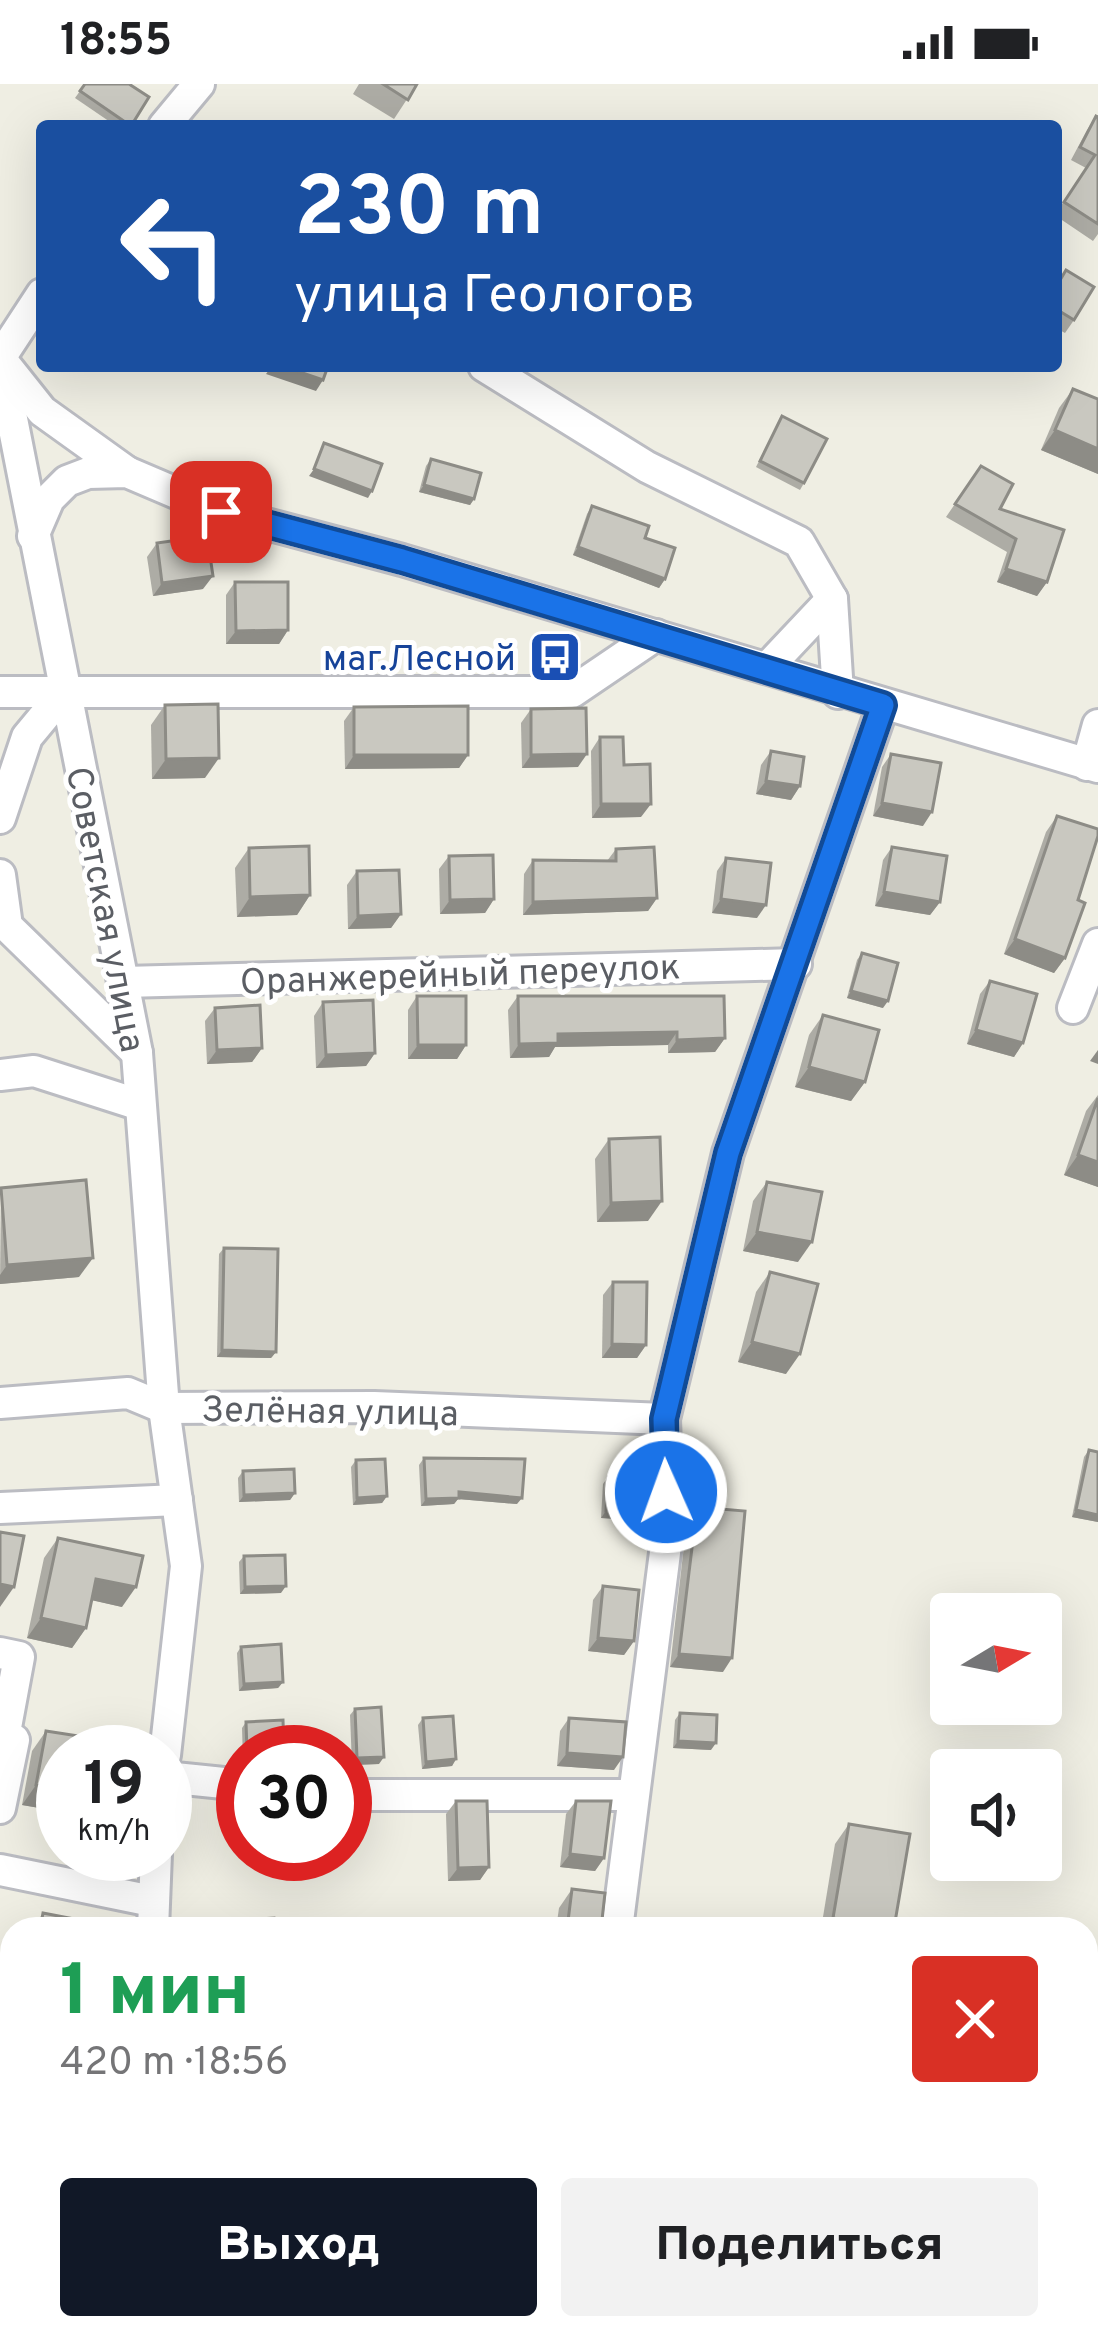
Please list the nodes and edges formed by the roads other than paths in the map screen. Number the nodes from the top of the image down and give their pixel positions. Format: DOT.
graph roads {
  1 [pos="199,84"];
  2 [pos="169,120"];
  3 [pos="36,304"];
  4 [pos="0,358"];
  5 [pos="494,372"];
  6 [pos="128,472"];
  7 [pos="33,536"];
  8 [pos="832,599"];
  9 [pos="656,635"];
  10 [pos="767,668"];
  11 [pos="65,690"];
  12 [pos="0,692"];
  13 [pos="838,693"];
  14 [pos="883,705"];
  15 [pos="1098,725"];
  16 [pos="1093,766"];
  17 [pos="0,818"];
  18 [pos="0,875"];
  19 [pos="1098,944"];
  20 [pos="796,964"];
  21 [pos="124,982"];
  22 [pos="1072,1008"];
  23 [pos="137,1053"];
  24 [pos="0,1075"];
  25 [pos="137,1104"];
  26 [pos="0,1403"];
  27 [pos="164,1408"];
  28 [pos="664,1419"];
  29 [pos="177,1501"];
  30 [pos="0,1508"];
  31 [pos="0,1653"];
  32 [pos="168,1725"];
  33 [pos="2,1737"];
  34 [pos="372,1795"];
  35 [pos="633,1795"];
  36 [pos="0,1808"];
  37 [pos="0,1870"];
  38 [pos="154,1881"];
  39 [pos="152,1915"];
  40 [pos="618,1917"];
  1 -- 2 [label="street"];
  3 -- 4 [label="street"];
  4 -- 6 [label="street"];
  4 -- 7 [label="street, Советская улица"];
  5 -- 8 [label="street"];
  6 -- 7 [label="street"];
  6 -- 9 [label="street"];
  7 -- 11 [label="street, Советская улица"];
  8 -- 10 [label="street"];
  8 -- 13 [label="street"];
  9 -- 10 [label="street"];
  9 -- 11 [label="street"];
  10 -- 13 [label="street"];
  11 -- 12 [label="street"];
  11 -- 17 [label="street"];
  11 -- 21 [label="street, Советская улица"];
  13 -- 14 [label="street"];
  14 -- 16 [label="street"];
  14 -- 20 [label="street"];
  15 -- 16 [label="street"];
  18 -- 23 [label="street"];
  19 -- 22 [label="street"];
  20 -- 21 [label="street, Оранжерейный переулок"];
  20 -- 28 [label="street"];
  21 -- 23 [label="street, Советская улица"];
  23 -- 25 [label="street, Советская улица"];
  24 -- 25 [label="street"];
  25 -- 27 [label="street, Советская улица"];
  26 -- 27 [label="street, Зелёная улица"];
  27 -- 28 [label="street, Зелёная улица"];
  27 -- 29 [label="street, Советская улица"];
  28 -- 35 [label="street"];
  29 -- 30 [label="street"];
  29 -- 32 [label="street, Советская улица"];
  31 -- 33 [label="street"];
  33 -- 36 [label="street"];
  34 -- 35 [label="street"];
  35 -- 40 [label="street"];
  37 -- 39 [label="street"];
  38 -- 39 [label="street"];
}
